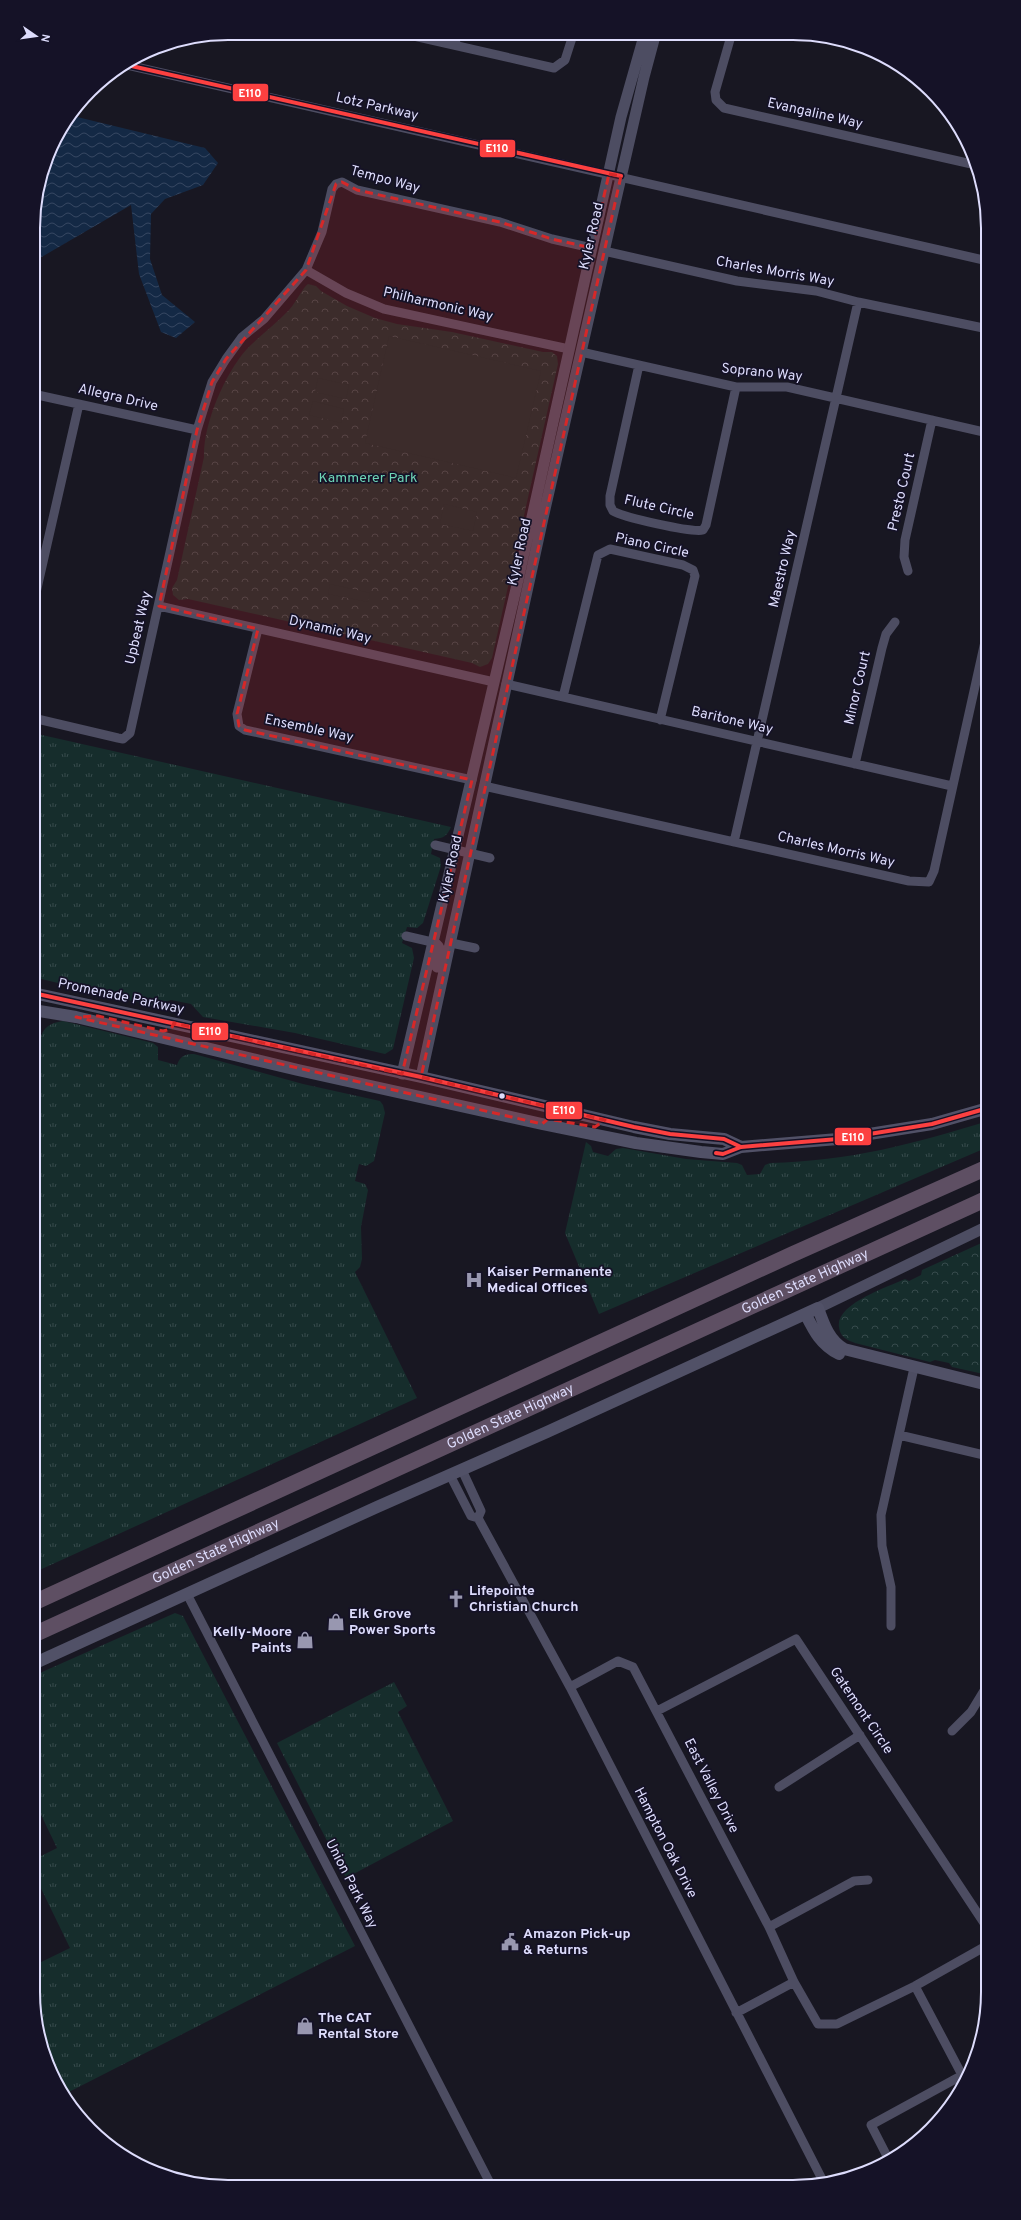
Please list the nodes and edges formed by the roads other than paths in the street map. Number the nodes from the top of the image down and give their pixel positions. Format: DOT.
graph roads {
  1 [pos="432,40"];
  2 [pos="456,40"];
  3 [pos="571,40"];
  4 [pos="643,40"];
  5 [pos="654,40"];
  6 [pos="730,40"];
  7 [pos="455,45"];
  8 [pos="132,66"];
  9 [pos="970,164"];
  10 [pos="609,174"];
  11 [pos="621,176"];
  12 [pos="592,248"];
  13 [pos="604,251"];
  14 [pos="981,259"];
  15 [pos="306,270"];
  16 [pos="580,301"];
  17 [pos="858,302"];
  18 [pos="981,328"];
  19 [pos="569,349"];
  20 [pos="581,352"];
  21 [pos="639,365"];
  22 [pos="736,387"];
  23 [pos="40,395"];
  24 [pos="836,398"];
  25 [pos="80,404"];
  26 [pos="932,420"];
  27 [pos="197,430"];
  28 [pos="981,431"];
  29 [pos="558,452"];
  30 [pos="908,571"];
  31 [pos="40,576"];
  32 [pos="516,589"];
  33 [pos="159,606"];
  34 [pos="895,622"];
  35 [pos="258,629"];
  36 [pos="981,659"];
  37 [pos="494,682"];
  38 [pos="506,684"];
  39 [pos="563,697"];
  40 [pos="40,720"];
  41 [pos="660,720"];
  42 [pos="758,742"];
  43 [pos="855,764"];
  44 [pos="472,780"];
  45 [pos="484,783"];
  46 [pos="952,786"];
  47 [pos="734,842"];
  48 [pos="435,845"];
  49 [pos="455,850"];
  50 [pos="470,853"];
  51 [pos="490,858"];
  52 [pos="406,936"];
  53 [pos="432,942"];
  54 [pos="451,942"];
  55 [pos="475,948"];
  56 [pos="40,994"];
  57 [pos="40,1013"];
  58 [pos="76,1017"];
  59 [pos="174,1023"];
  60 [pos="431,1031"];
  61 [pos="173,1039"];
  62 [pos="267,1043"];
  63 [pos="402,1074"];
  64 [pos="421,1077"];
  65 [pos="981,1110"];
  66 [pos="606,1120"];
  67 [pos="542,1124"];
  68 [pos="670,1134"];
  69 [pos="607,1137"];
  70 [pos="741,1147"];
  71 [pos="981,1170"];
  72 [pos="981,1201"];
  73 [pos="981,1229"];
  74 [pos="818,1308"];
  75 [pos="806,1315"];
  76 [pos="914,1368"];
  77 [pos="981,1383"];
  78 [pos="899,1435"];
  79 [pos="981,1454"];
  80 [pos="462,1470"];
  81 [pos="450,1475"];
  82 [pos="478,1518"];
  83 [pos="187,1594"];
  84 [pos="40,1600"];
  85 [pos="891,1626"];
  86 [pos="40,1632"];
  87 [pos="40,1661"];
  88 [pos="570,1687"];
  89 [pos="981,1696"];
  90 [pos="657,1711"];
  91 [pos="952,1731"];
  92 [pos="860,1735"];
  93 [pos="779,1788"];
  94 [pos="868,1880"];
  95 [pos="981,1918"];
  96 [pos="768,1926"];
  97 [pos="981,1949"];
  98 [pos="794,1982"];
  99 [pos="915,1986"];
  100 [pos="736,2013"];
  101 [pos="964,2070"];
  102 [pos="962,2075"];
  103 [pos="887,2155"];
  104 [pos="821,2177"];
  105 [pos="487,2180"];
  1 -- 7 [label="street"];
  2 -- 7 [label="street"];
  3 -- 7 [label="street"];
  4 -- 10 [label="street, Kyler Road"];
  5 -- 11 [label="street, Kyler Road"];
  6 -- 9 [label="street, Evangaline Way"];
  8 -- 10 [label="street, Lotz Parkway"];
  10 -- 11 [label="street, Lotz Parkway"];
  10 -- 12 [label="street, Kyler Road"];
  11 -- 13 [label="street, Kyler Road"];
  11 -- 14 [label="street, Lotz Parkway"];
  12 -- 15 [label="street, Tempo Way"];
  12 -- 16 [label="street, Kyler Road"];
  13 -- 17 [label="street, Charles Morris Way"];
  13 -- 20 [label="street, Kyler Road"];
  15 -- 19 [label="street, Philharmonic Way"];
  15 -- 27 [label="street, Tempo Way"];
  16 -- 19 [label="street, Kyler Road"];
  16 -- 20 [label="street"];
  17 -- 18 [label="street, Charles Morris Way"];
  17 -- 24 [label="street, Maestro Way"];
  19 -- 29 [label="street"];
  19 -- 32 [label="street, Kyler Road"];
  20 -- 21 [label="street, Soprano Way"];
  20 -- 29 [label="street, Kyler Road"];
  21 -- 22 [label="street, Soprano Way"];
  21 -- 22 [label="street, Flute Circle"];
  22 -- 24 [label="street, Soprano Way"];
  23 -- 25 [label="street, Allegra Drive"];
  24 -- 26 [label="street, Soprano Way"];
  24 -- 42 [label="street, Maestro Way"];
  25 -- 27 [label="street, Allegra Drive"];
  25 -- 31 [label="street"];
  26 -- 28 [label="street, Soprano Way"];
  26 -- 30 [label="street, Presto Court"];
  27 -- 33 [label="street, Upbeat Way"];
  29 -- 38 [label="street, Kyler Road"];
  32 -- 37 [label="street, Kyler Road"];
  32 -- 38 [label="street"];
  33 -- 35 [label="street, Dynamic Way"];
  33 -- 40 [label="street, Upbeat Way"];
  34 -- 43 [label="street, Minor Court"];
  35 -- 37 [label="street, Dynamic Way"];
  35 -- 44 [label="street, Ensemble Way"];
  36 -- 46 [label="street, Charles Morris Way"];
  37 -- 44 [label="street, Kyler Road"];
  37 -- 45 [label="street"];
  38 -- 39 [label="street, Baritone Way"];
  38 -- 45 [label="street, Kyler Road"];
  39 -- 41 [label="street, Baritone Way"];
  39 -- 41 [label="street, Piano Circle"];
  41 -- 42 [label="street, Baritone Way"];
  42 -- 43 [label="street, Baritone Way"];
  42 -- 47 [label="street, Maestro Way"];
  43 -- 46 [label="street, Baritone Way"];
  44 -- 49 [label="street, Kyler Road"];
  45 -- 47 [label="street, Charles Morris Way"];
  45 -- 50 [label="street, Kyler Road"];
  46 -- 47 [label="street, Charles Morris Way"];
  48 -- 49 [label="street"];
  49 -- 50 [label="street"];
  49 -- 53 [label="street, Kyler Road"];
  50 -- 51 [label="street"];
  50 -- 54 [label="street, Kyler Road"];
  52 -- 53 [label="street"];
  53 -- 60 [label="street"];
  53 -- 63 [label="street, Kyler Road"];
  54 -- 55 [label="street"];
  54 -- 60 [label="street, Kyler Road"];
  56 -- 59 [label="main road, Promenade Parkway"];
  57 -- 58 [label="main road, Promenade Parkway"];
  58 -- 59 [label="main road"];
  58 -- 61 [label="main road, Promenade Parkway"];
  59 -- 62 [label="main road, Promenade Parkway"];
  60 -- 64 [label="street, Kyler Road"];
  61 -- 62 [label="main road"];
  61 -- 67 [label="main road, Promenade Parkway"];
  62 -- 63 [label="main road, Promenade Parkway"];
  63 -- 64 [label="main road, Promenade Parkway"];
  64 -- 66 [label="main road, Promenade Parkway"];
  65 -- 70 [label="main road, Promenade Parkway"];
  66 -- 67 [label="main road"];
  66 -- 68 [label="main road, Promenade Parkway"];
  67 -- 69 [label="main road, Promenade Parkway"];
  68 -- 69 [label="main road"];
  68 -- 70 [label="main road, Promenade Parkway"];
  69 -- 70 [label="main road, Promenade Parkway"];
  71 -- 84 [label="highway, Golden State Highway"];
  72 -- 86 [label="highway, Golden State Highway"];
  73 -- 74 [label="street"];
  74 -- 75 [label="main road"];
  74 -- 76 [label="main road"];
  75 -- 76 [label="main road"];
  75 -- 80 [label="main road"];
  76 -- 77 [label="main road"];
  76 -- 78 [label="street"];
  78 -- 79 [label="street"];
  78 -- 85 [label="street"];
  80 -- 81 [label="main road"];
  80 -- 82 [label="street, Hampton Oak Drive"];
  81 -- 82 [label="street, Hampton Oak Drive"];
  81 -- 83 [label="main road"];
  82 -- 88 [label="street, Hampton Oak Drive"];
  83 -- 87 [label="main road"];
  83 -- 105 [label="street, Union Park Way"];
  88 -- 90 [label="street, East Valley Drive"];
  88 -- 100 [label="street, Hampton Oak Drive"];
  89 -- 91 [label="street"];
  90 -- 92 [label="street, Gatemont Circle"];
  90 -- 96 [label="street, East Valley Drive"];
  92 -- 93 [label="street"];
  92 -- 95 [label="street, Gatemont Circle"];
  94 -- 96 [label="street"];
  96 -- 98 [label="street, East Valley Drive"];
  97 -- 99 [label="street"];
  98 -- 99 [label="street, East Valley Drive"];
  98 -- 100 [label="street"];
  99 -- 101 [label="street"];
  100 -- 104 [label="street, Hampton Oak Drive"];
  102 -- 103 [label="street"];
}
